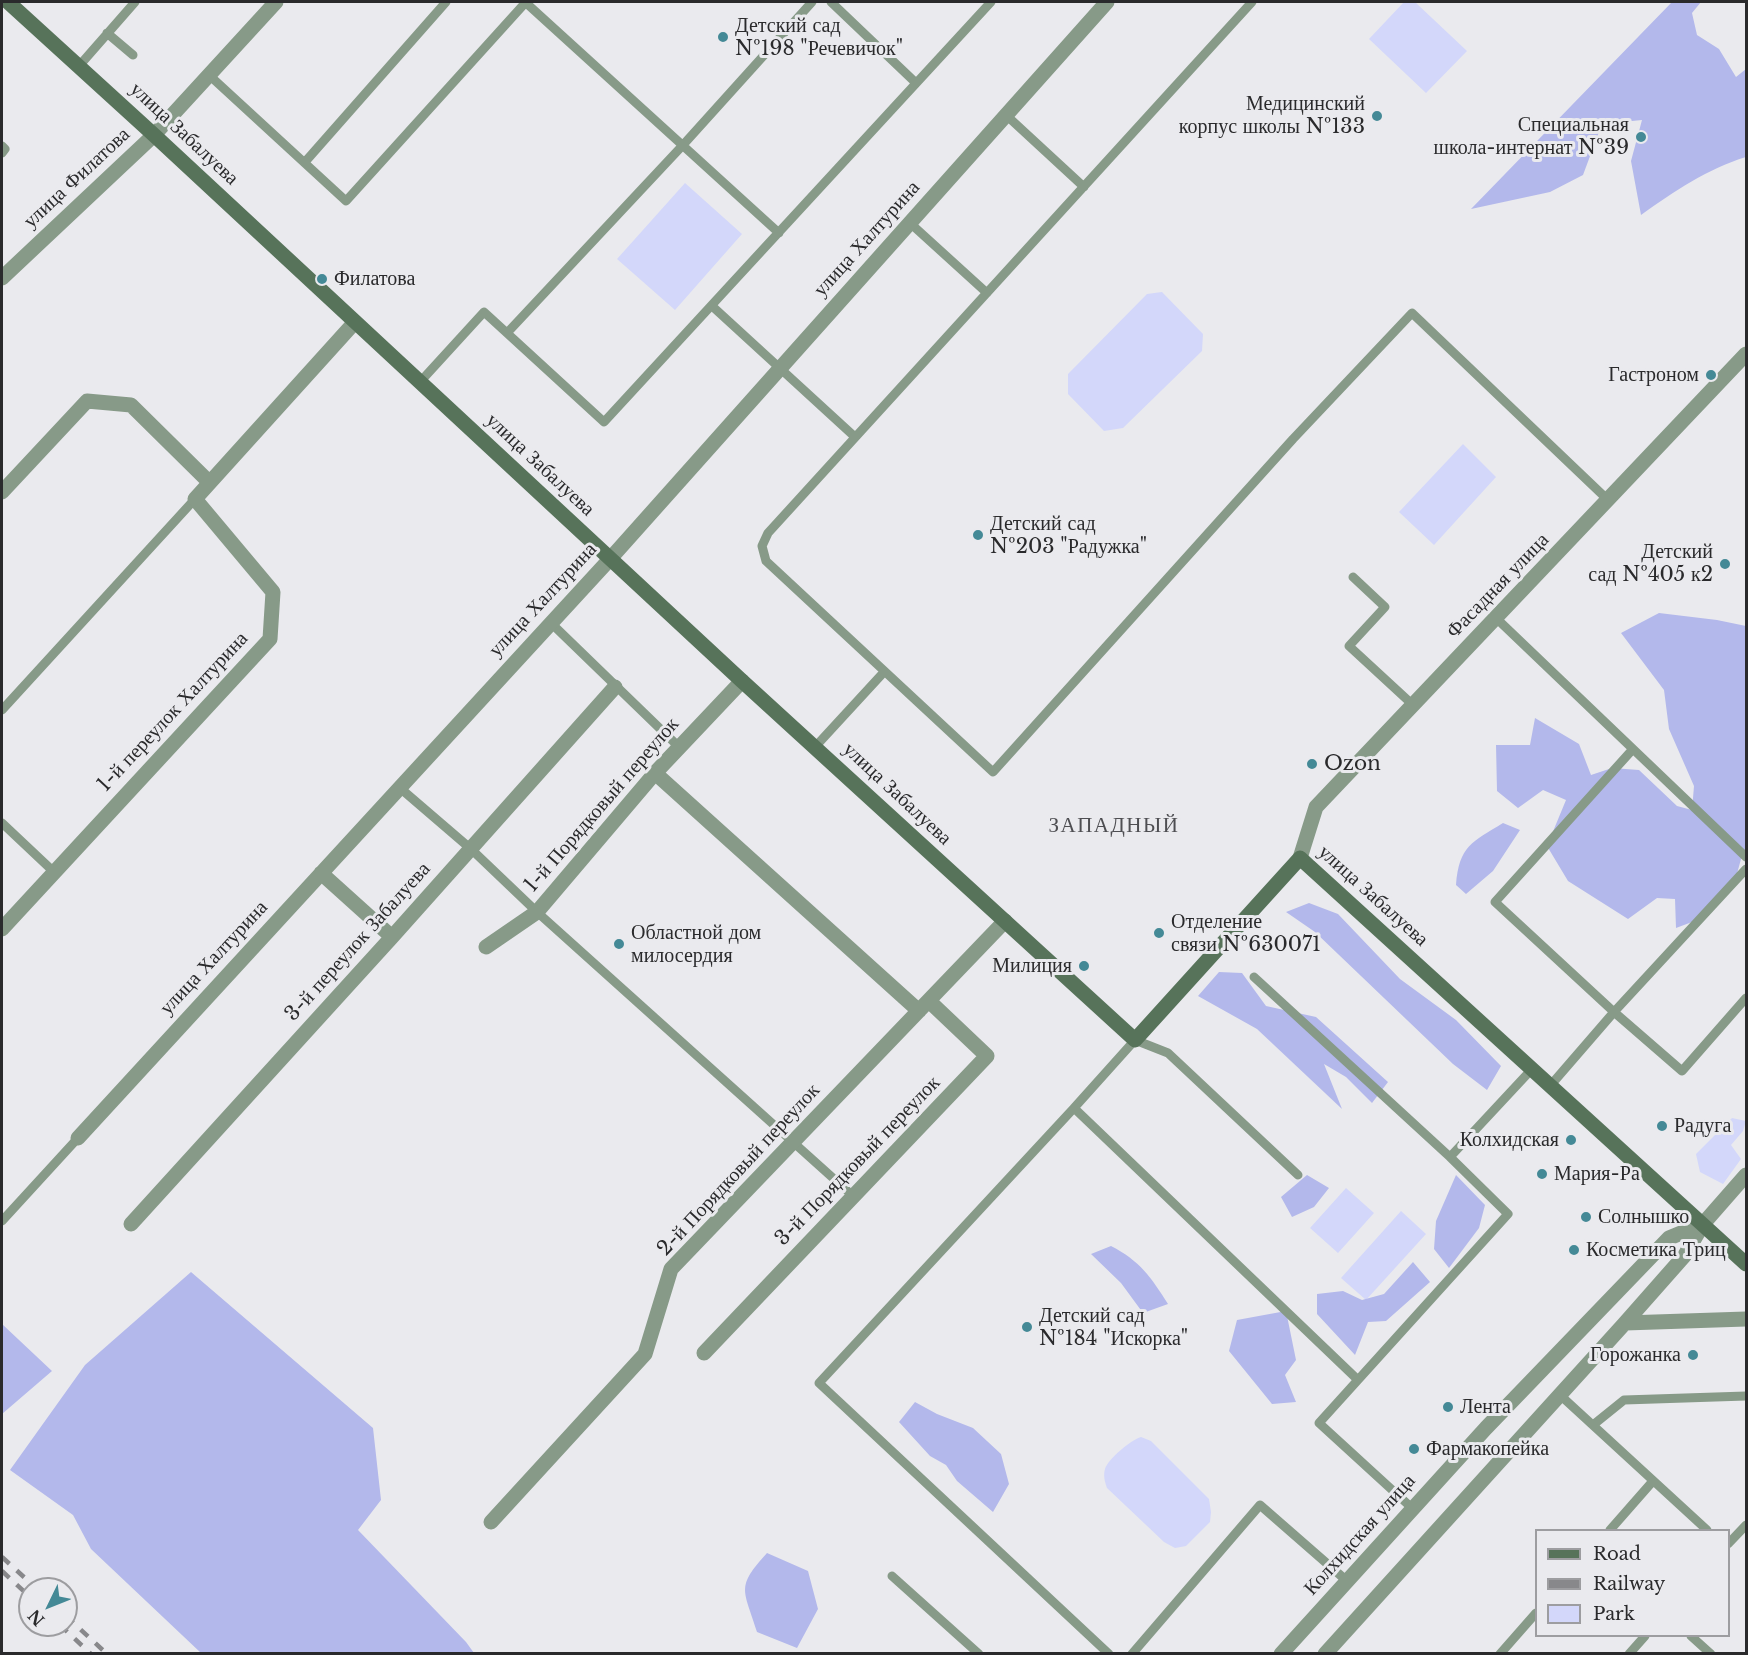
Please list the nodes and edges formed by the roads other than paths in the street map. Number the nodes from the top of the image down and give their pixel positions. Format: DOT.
graph roads {
  1 [pos="8,2"];
  2 [pos="135,2"];
  3 [pos="276,2"];
  4 [pos="446,2"];
  5 [pos="525,2"];
  6 [pos="812,2"];
  7 [pos="831,2"];
  8 [pos="991,2"];
  9 [pos="1107,2"];
  10 [pos="1252,2"];
  11 [pos="108,33"];
  12 [pos="133,55"];
  13 [pos="79,66"];
  14 [pos="209,75"];
  15 [pos="915,83"];
  16 [pos="1006,115"];
  17 [pos="154,135"];
  18 [pos="683,145"];
  19 [pos="2,146"];
  20 [pos="2,153"];
  21 [pos="305,162"];
  22 [pos="1084,187"];
  23 [pos="910,223"];
  24 [pos="779,233"];
  25 [pos="2,278"];
  26 [pos="987,293"];
  27 [pos="711,306"];
  28 [pos="355,321"];
  29 [pos="507,333"];
  30 [pos="1746,354"];
  31 [pos="780,368"];
  32 [pos="420,382"];
  33 [pos="855,437"];
  34 [pos="209,482"];
  35 [pos="2,492"];
  36 [pos="195,499"];
  37 [pos="1608,500"];
  38 [pos="610,559"];
  39 [pos="1353,577"];
  40 [pos="1496,618"];
  41 [pos="550,623"];
  42 [pos="884,672"];
  43 [pos="742,681"];
  44 [pos="615,687"];
  45 [pos="1413,705"];
  46 [pos="2,710"];
  47 [pos="679,747"];
  48 [pos="815,747"];
  49 [pos="1633,749"];
  50 [pos="655,773"];
  51 [pos="400,788"];
  52 [pos="2,823"];
  53 [pos="471,849"];
  54 [pos="1746,857"];
  55 [pos="1300,858"];
  56 [pos="1746,868"];
  57 [pos="54,872"];
  58 [pos="321,873"];
  59 [pos="537,912"];
  60 [pos="1005,921"];
  61 [pos="2,929"];
  62 [pos="392,937"];
  63 [pos="486,947"];
  64 [pos="1254,977"];
  65 [pos="1746,998"];
  66 [pos="924,1006"];
  67 [pos="1614,1012"];
  68 [pos="1135,1040"];
  69 [pos="1532,1069"];
  70 [pos="1551,1086"];
  71 [pos="1074,1108"];
  72 [pos="78,1138"];
  73 [pos="793,1143"];
  74 [pos="1450,1157"];
  75 [pos="1298,1175"];
  76 [pos="1746,1175"];
  77 [pos="853,1196"];
  78 [pos="2,1221"];
  79 [pos="131,1224"];
  80 [pos="1702,1224"];
  81 [pos="1746,1264"];
  82 [pos="1746,1319"];
  83 [pos="1625,1323"];
  84 [pos="704,1353"];
  85 [pos="1358,1380"];
  86 [pos="1560,1395"];
  87 [pos="1746,1396"];
  88 [pos="1593,1425"];
  89 [pos="1653,1481"];
  90 [pos="1413,1509"];
  91 [pos="491,1522"];
  92 [pos="1746,1525"];
  93 [pos="1611,1529"];
  94 [pos="1706,1529"];
  95 [pos="1730,1542"];
  96 [pos="892,1576"];
  97 [pos="1347,1581"];
  98 [pos="1535,1614"];
  99 [pos="1643,1637"];
  100 [pos="1693,1637"];
  101 [pos="979,1653"];
  102 [pos="1109,1653"];
  103 [pos="1132,1653"];
  104 [pos="1281,1653"];
  105 [pos="1325,1653"];
  106 [pos="1500,1653"];
  107 [pos="1629,1653"];
  108 [pos="1711,1653"];
  1 -- 13 [label="street, улица Забалуева"];
  2 -- 11 [label="lane"];
  3 -- 14 [label="street, улица Филатова"];
  4 -- 21 [label="lane"];
  5 -- 18 [label="lane"];
  5 -- 21 [label="lane"];
  6 -- 18 [label="lane"];
  7 -- 15 [label="lane"];
  8 -- 15 [label="lane"];
  9 -- 16 [label="street, улица Халтурина"];
  10 -- 22 [label="lane"];
  11 -- 12 [label="lane"];
  11 -- 13 [label="lane"];
  13 -- 17 [label="street, улица Забалуева"];
  14 -- 17 [label="street, улица Филатова"];
  14 -- 21 [label="lane"];
  15 -- 24 [label="lane"];
  16 -- 22 [label="lane"];
  16 -- 23 [label="street, улица Халтурина"];
  17 -- 25 [label="street, улица Филатова"];
  17 -- 28 [label="street, улица Забалуева"];
  18 -- 24 [label="lane"];
  18 -- 29 [label="lane"];
  19 -- 20 [label="lane"];
  22 -- 26 [label="lane"];
  23 -- 26 [label="lane"];
  23 -- 31 [label="street, улица Халтурина"];
  24 -- 27 [label="lane"];
  26 -- 33 [label="lane"];
  27 -- 29 [label="lane"];
  27 -- 31 [label="lane"];
  28 -- 32 [label="street, улица Забалуева"];
  28 -- 34 [label="street"];
  29 -- 32 [label="lane"];
  30 -- 37 [label="street, Фасадная улица"];
  31 -- 33 [label="lane"];
  31 -- 38 [label="street, улица Халтурина"];
  32 -- 38 [label="street, улица Забалуева"];
  33 -- 42 [label="lane"];
  34 -- 35 [label="street"];
  34 -- 36 [label="street"];
  36 -- 46 [label="lane"];
  36 -- 57 [label="street, 1-й переулок Халтурина"];
  37 -- 40 [label="street, Фасадная улица"];
  37 -- 42 [label="lane"];
  38 -- 41 [label="street, улица Халтурина"];
  38 -- 43 [label="street, улица Забалуева"];
  39 -- 45 [label="lane"];
  40 -- 45 [label="street, Фасадная улица"];
  40 -- 49 [label="lane"];
  41 -- 44 [label="lane"];
  41 -- 51 [label="street, улица Халтурина"];
  42 -- 48 [label="lane"];
  43 -- 47 [label="street, 1-й Порядковый переулок"];
  43 -- 48 [label="street, улица Забалуева"];
  44 -- 47 [label="lane"];
  44 -- 53 [label="street, 3-й переулок Забалуева"];
  45 -- 55 [label="street, Фасадная улица"];
  47 -- 50 [label="street, 1-й Порядковый переулок"];
  48 -- 60 [label="street, улица Забалуева"];
  49 -- 54 [label="lane"];
  49 -- 67 [label="lane"];
  50 -- 59 [label="street, 1-й Порядковый переулок"];
  50 -- 66 [label="street"];
  51 -- 53 [label="lane"];
  51 -- 58 [label="street, улица Халтурина"];
  52 -- 57 [label="lane"];
  53 -- 59 [label="lane"];
  53 -- 62 [label="street, 3-й переулок Забалуева"];
  55 -- 68 [label="street, улица Забалуева"];
  55 -- 69 [label="street, улица Забалуева"];
  56 -- 67 [label="lane"];
  57 -- 61 [label="street, 1-й переулок Халтурина"];
  58 -- 62 [label="street"];
  58 -- 72 [label="street, улица Халтурина"];
  59 -- 63 [label="street, 1-й Порядковый переулок"];
  59 -- 73 [label="lane"];
  60 -- 66 [label="street, 2-й Порядковый переулок"];
  60 -- 68 [label="street, улица Забалуева"];
  62 -- 79 [label="street, 3-й переулок Забалуева"];
  64 -- 74 [label="lane"];
  65 -- 67 [label="lane"];
  66 -- 73 [label="street, 2-й Порядковый переулок"];
  66 -- 77 [label="street, 3-й Порядковый переулок"];
  67 -- 70 [label="lane"];
  68 -- 71 [label="lane"];
  68 -- 75 [label="lane"];
  69 -- 70 [label="street, улица Забалуева"];
  69 -- 74 [label="lane"];
  70 -- 80 [label="street, улица Забалуева"];
  71 -- 85 [label="lane"];
  71 -- 102 [label="lane"];
  72 -- 78 [label="lane, улица Халтурина"];
  73 -- 77 [label="lane"];
  73 -- 91 [label="street, 2-й Порядковый переулок"];
  74 -- 85 [label="lane"];
  76 -- 80 [label="street, Колхидская улица"];
  77 -- 84 [label="street, 3-й Порядковый переулок"];
  80 -- 81 [label="street, улица Забалуева"];
  80 -- 83 [label="street, Колхидская улица"];
  80 -- 90 [label="street, Колхидская улица"];
  82 -- 83 [label="street"];
  83 -- 86 [label="street, Колхидская улица"];
  85 -- 90 [label="lane"];
  86 -- 88 [label="lane"];
  86 -- 105 [label="street, Колхидская улица"];
  87 -- 88 [label="lane"];
  88 -- 89 [label="lane"];
  89 -- 93 [label="lane"];
  89 -- 94 [label="lane"];
  90 -- 97 [label="street, Колхидская улица"];
  92 -- 95 [label="lane"];
  96 -- 101 [label="lane"];
  97 -- 103 [label="lane"];
  97 -- 104 [label="street, Колхидская улица"];
  98 -- 106 [label="lane"];
  99 -- 107 [label="lane"];
  100 -- 108 [label="lane"];
}
